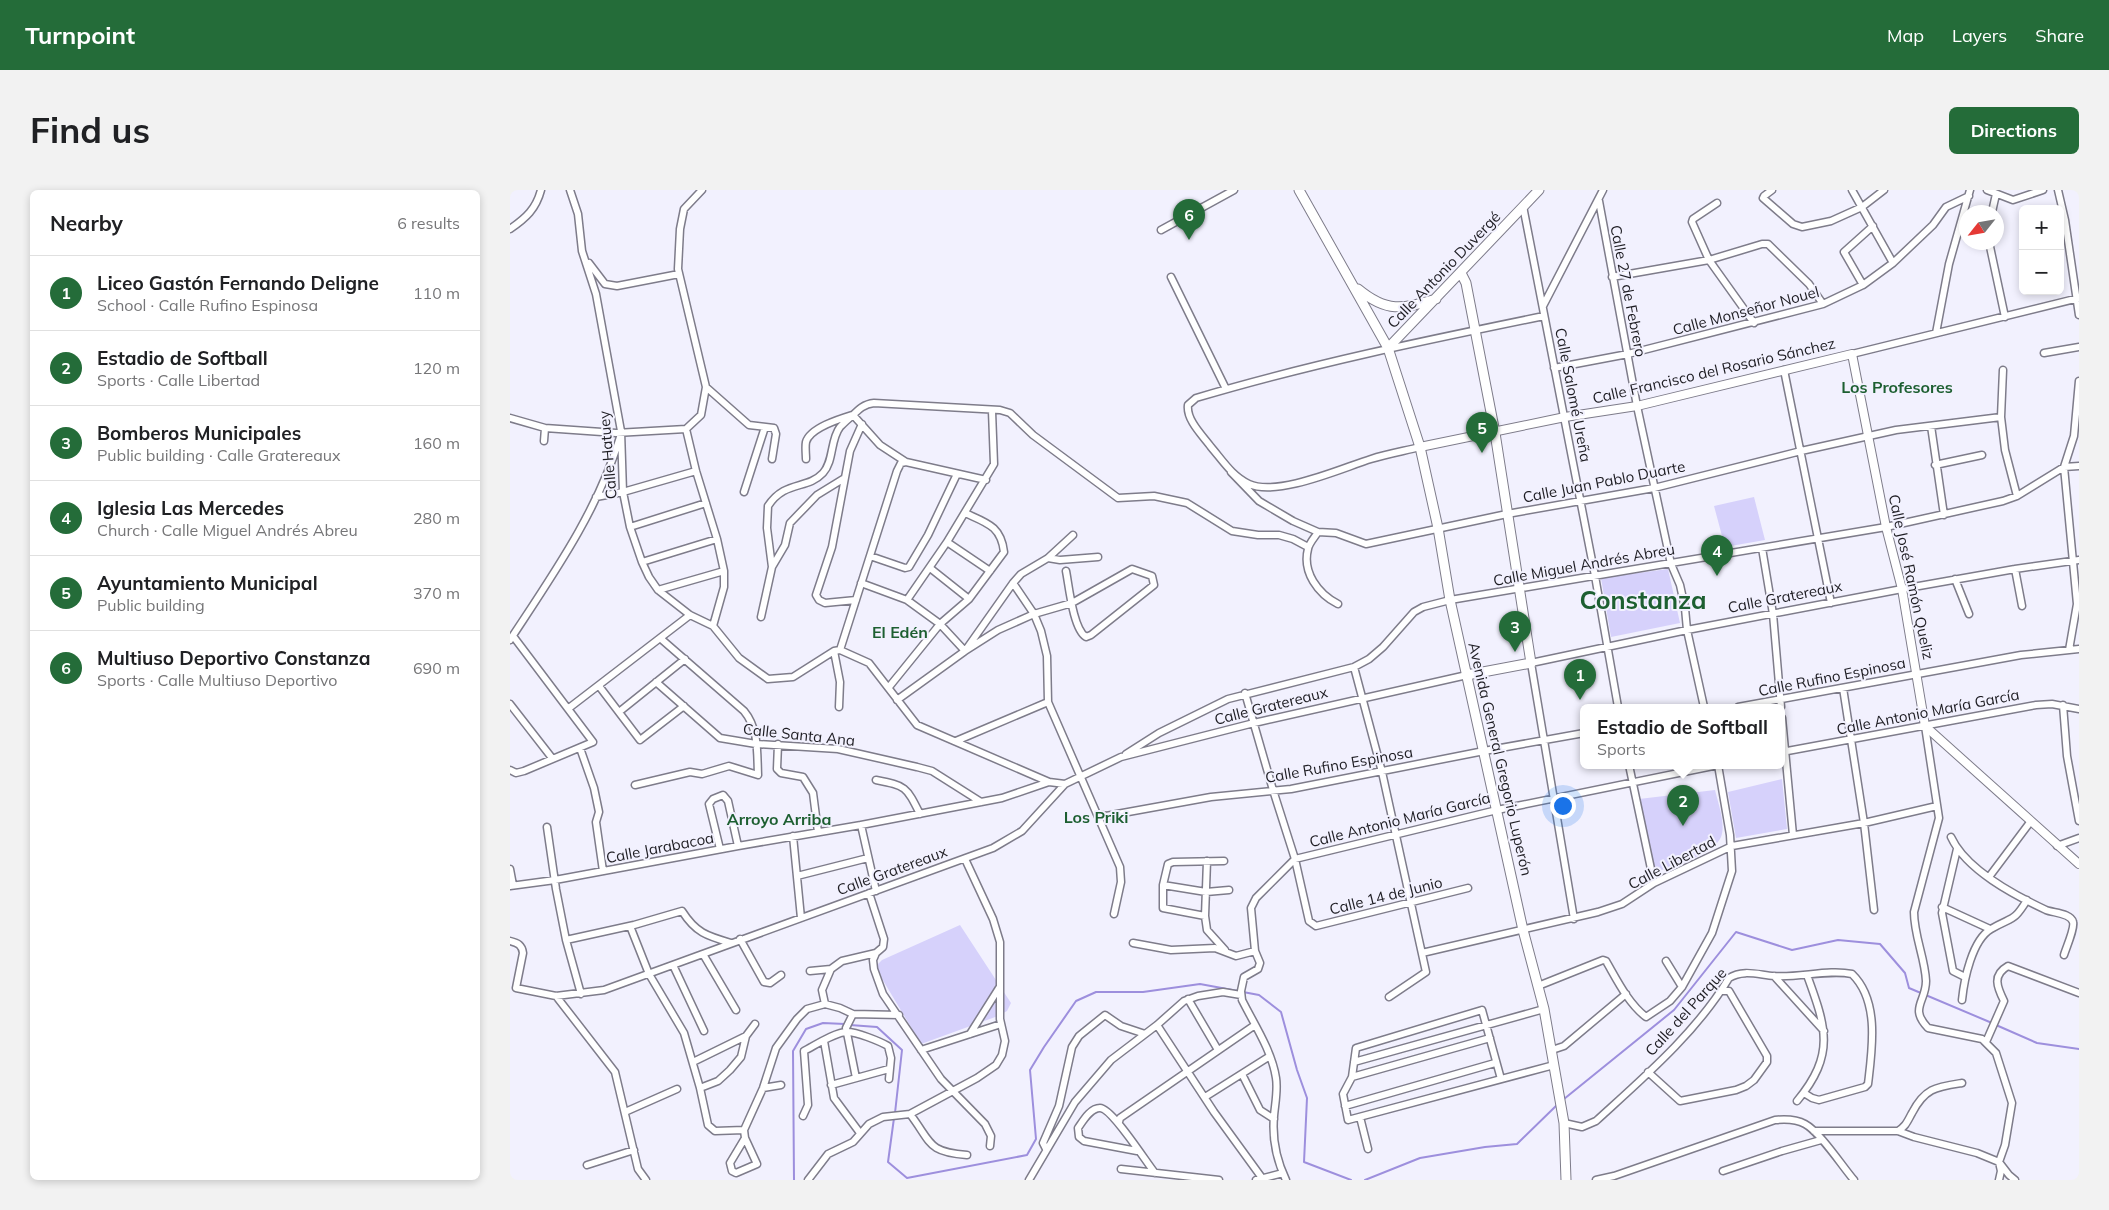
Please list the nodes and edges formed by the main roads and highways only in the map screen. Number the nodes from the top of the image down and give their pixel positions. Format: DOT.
graph roads {
  1 [pos="1299,190"];
  2 [pos="1539,190"];
  3 [pos="1461,273"];
  4 [pos="1352,284"];
  5 [pos="1436,299"];
  6 [pos="1388,348"];
  7 [pos="1467,675"];
  8 [pos="1566,1180"];
  1 -- 4 [label="main road, Avenida General Gregorio Luperón"];
  2 -- 3 [label="main road, Calle Antonio Duvergé"];
  3 -- 5 [label="main road, Calle Antonio Duvergé"];
  3 -- 7 [label="main road, Calle Gratereaux"];
  4 -- 5 [label="main road"];
  4 -- 6 [label="main road, Avenida General Gregorio Luperón"];
  5 -- 6 [label="main road, Calle Antonio Duvergé"];
  6 -- 7 [label="main road, Avenida General Gregorio Luperón"];
  7 -- 8 [label="main road, Avenida General Gregorio Luperón"];
}
